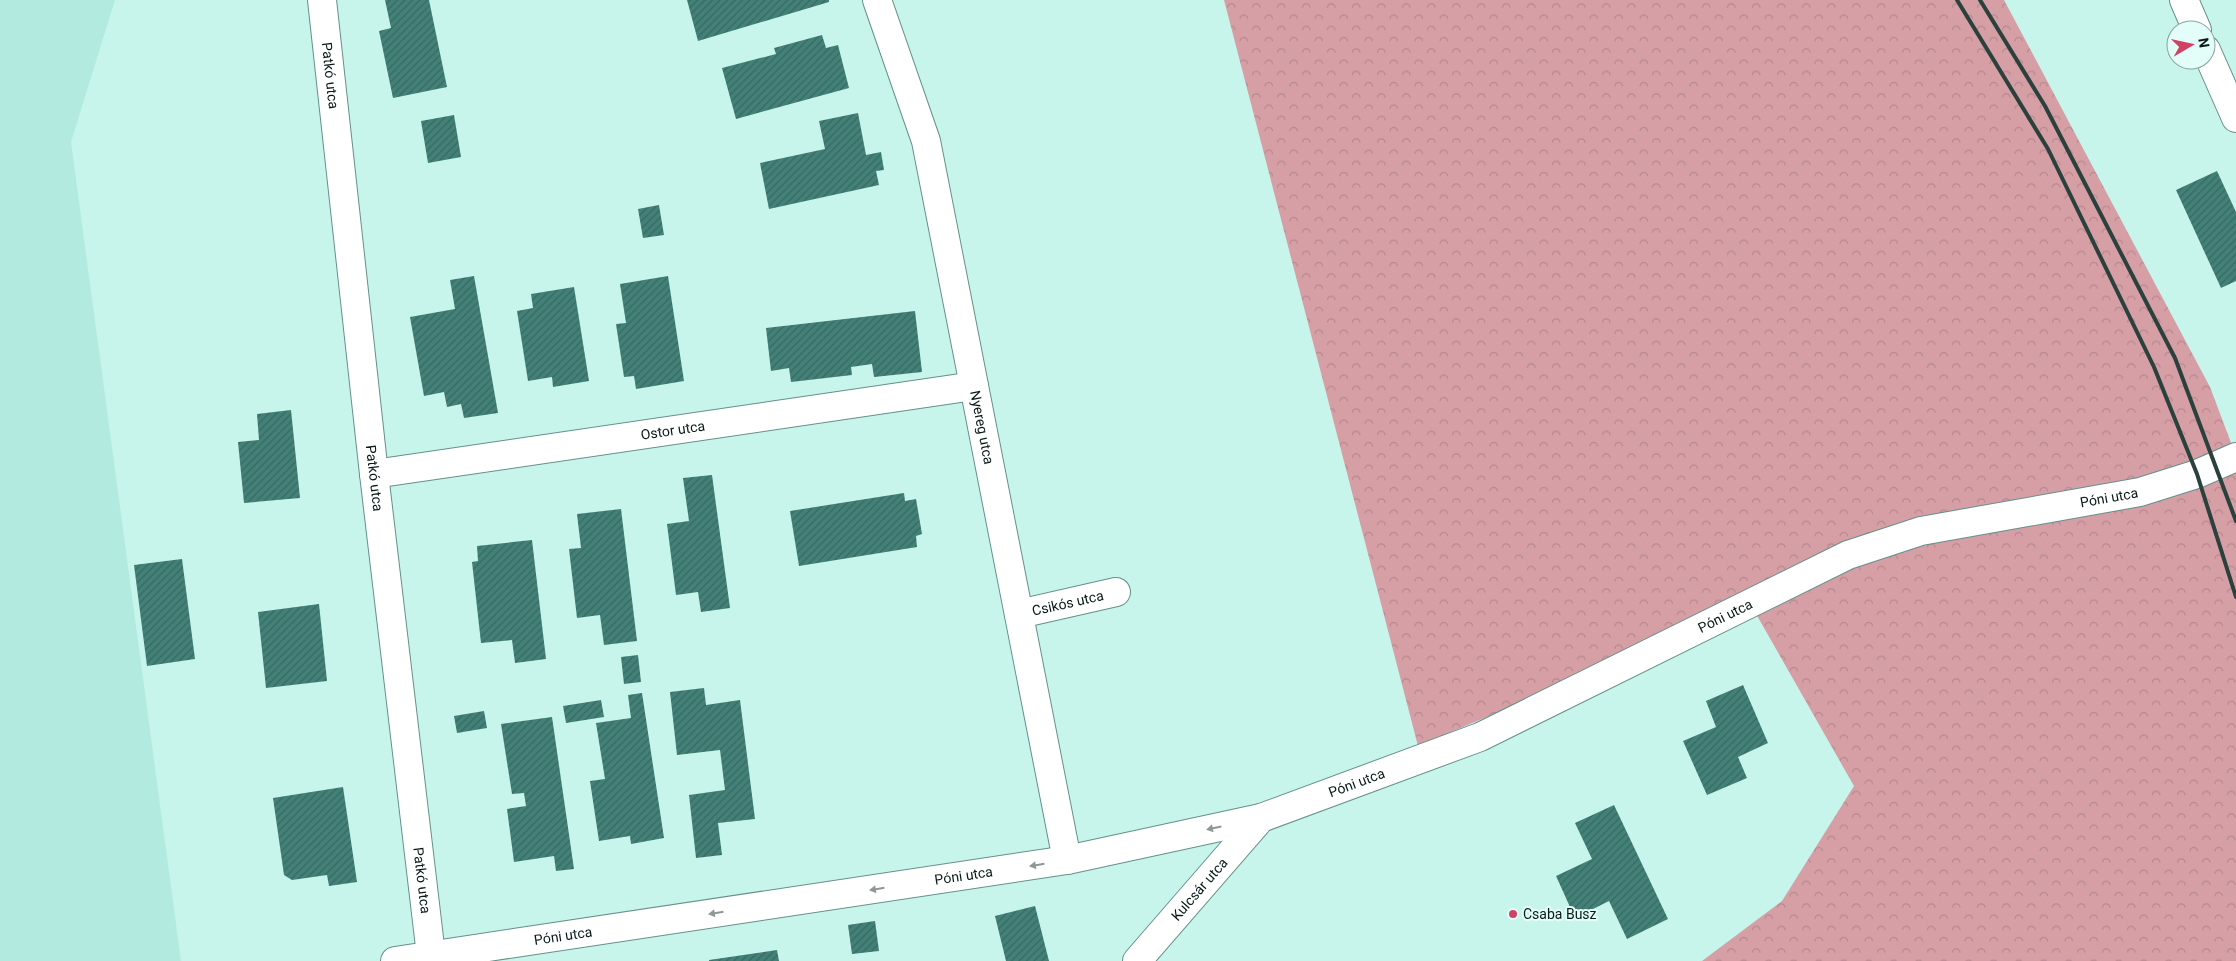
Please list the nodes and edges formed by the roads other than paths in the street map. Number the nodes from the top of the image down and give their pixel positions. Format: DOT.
graph roads {
  1 [pos="322,0"];
  2 [pos="877,0"];
  3 [pos="2184,0"];
  4 [pos="2193,20"];
  5 [pos="2215,70"];
  6 [pos="2236,118"];
  7 [pos="974,386"];
  8 [pos="2236,457"];
  9 [pos="374,474"];
  10 [pos="1116,592"];
  11 [pos="1018,614"];
  12 [pos="1261,818"];
  13 [pos="1067,860"];
  14 [pos="431,955"];
  15 [pos="395,961"];
  16 [pos="1138,961"];
  1 -- 9 [label="street, Patkó utca"];
  2 -- 7 [label="street, Nyereg utca"];
  3 -- 4 [label="street"];
  5 -- 6 [label="street"];
  7 -- 9 [label="street, Ostor utca"];
  7 -- 11 [label="street, Nyereg utca"];
  8 -- 12 [label="street, Póni utca"];
  9 -- 14 [label="street, Patkó utca"];
  10 -- 11 [label="street, Csikós utca"];
  11 -- 13 [label="street, Nyereg utca"];
  12 -- 13 [label="street, Póni utca, one-way"];
  12 -- 16 [label="street, Kulcsár utca"];
  13 -- 14 [label="street, Póni utca, one-way"];
  14 -- 15 [label="street, Póni utca"];
}
